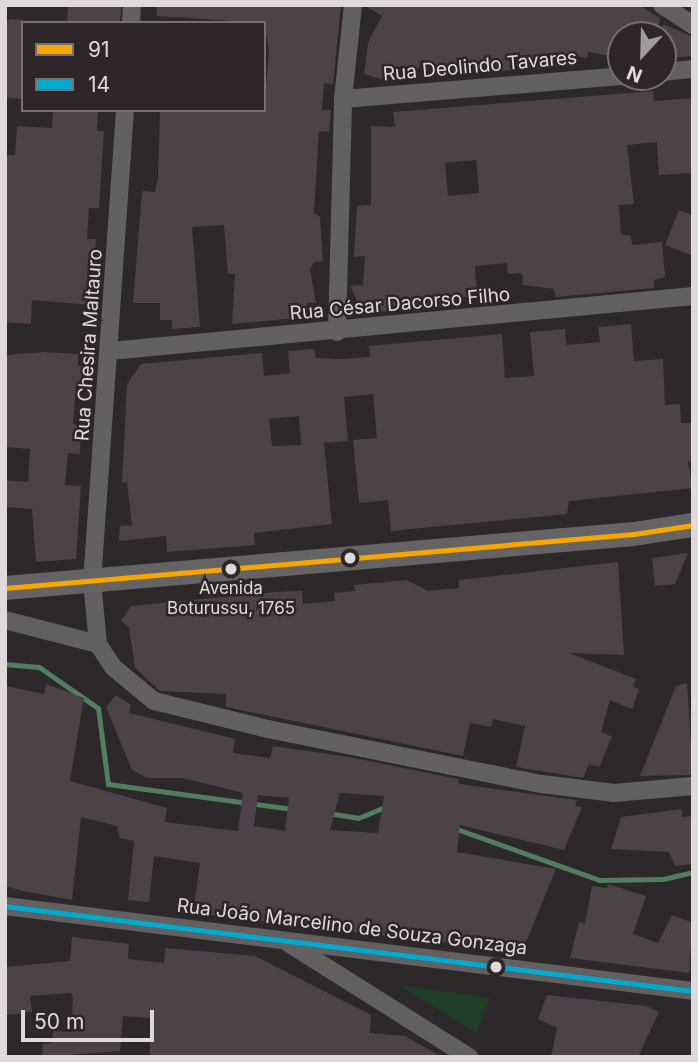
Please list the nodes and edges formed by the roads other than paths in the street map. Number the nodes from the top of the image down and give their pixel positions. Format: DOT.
graph roads {
  1 [pos="353,5"];
  2 [pos="662,5"];
  3 [pos="693,25"];
  4 [pos="607,77"];
  5 [pos="343,99"];
  6 [pos="125,112"];
  7 [pos="693,296"];
  8 [pos="337,332"];
  9 [pos="110,351"];
  10 [pos="693,525"];
  11 [pos="92,581"];
  12 [pos="7,588"];
  13 [pos="5,619"];
  14 [pos="98,644"];
  15 [pos="693,786"];
  16 [pos="5,906"];
  17 [pos="282,939"];
  18 [pos="693,991"];
  19 [pos="469,1057"];
  1 -- 5 [label="street"];
  2 -- 3 [label="street"];
  4 -- 5 [label="street, Rua Deolindo Tavares"];
  5 -- 8 [label="street"];
  6 -- 9 [label="street, Rua Chesira Maltauro"];
  7 -- 8 [label="street, Rua César Dacorso Filho"];
  8 -- 9 [label="street, Rua César Dacorso Filho"];
  9 -- 11 [label="street, Rua Chesira Maltauro"];
  10 -- 11 [label="main road"];
  11 -- 12 [label="main road"];
  11 -- 14 [label="street"];
  12 -- 13 [label="street"];
  13 -- 14 [label="street"];
  14 -- 15 [label="street"];
  16 -- 17 [label="street, Rua João Marcelino de Souza Gonzaga"];
  17 -- 18 [label="street, Rua João Marcelino de Souza Gonzaga"];
  17 -- 19 [label="street"];
}
